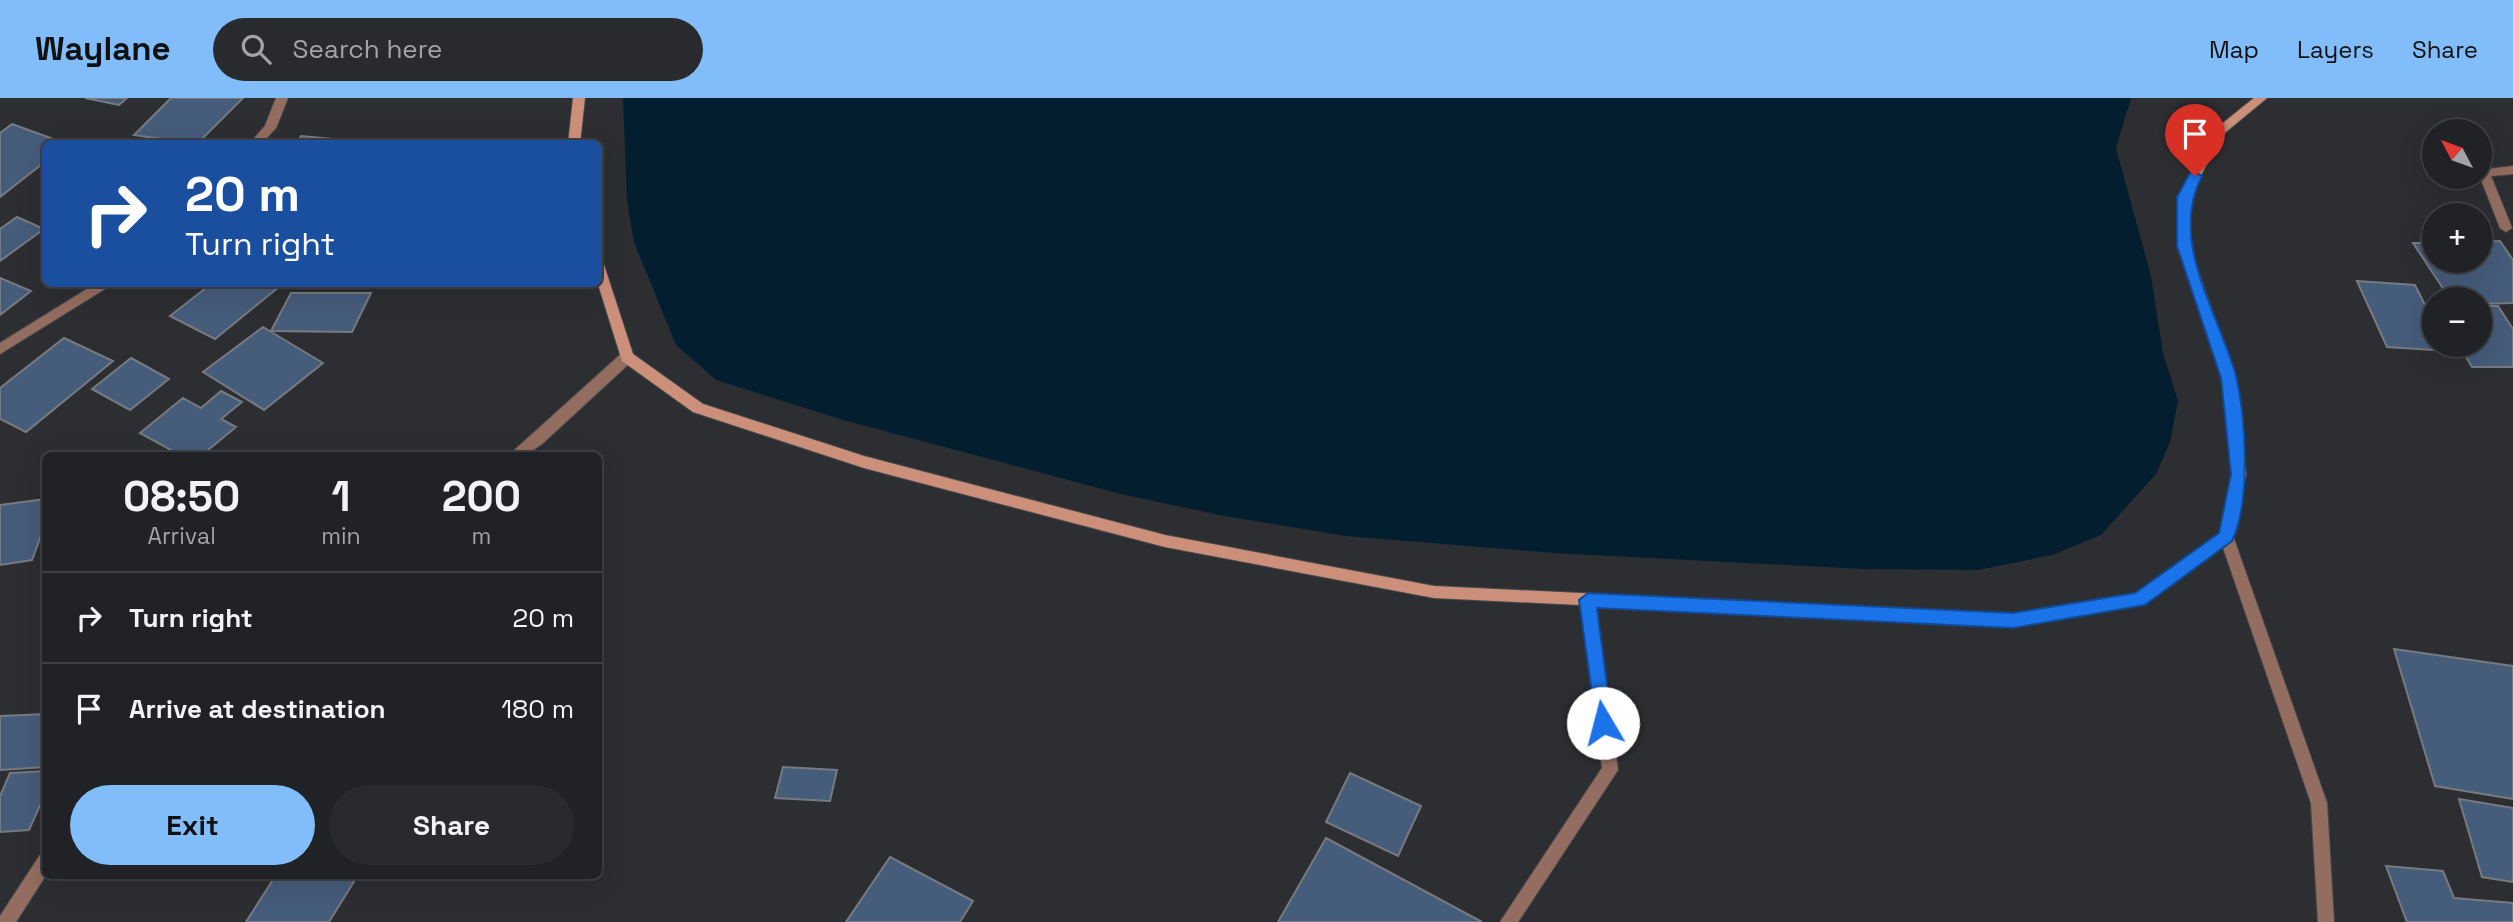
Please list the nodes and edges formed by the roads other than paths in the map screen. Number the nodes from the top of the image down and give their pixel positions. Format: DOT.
graph roads {
  1 [pos="282,98"];
  2 [pos="579,98"];
  3 [pos="2261,98"];
  4 [pos="258,140"];
  5 [pos="575,140"];
  6 [pos="2513,170"];
  7 [pos="2506,228"];
  8 [pos="602,278"];
  9 [pos="99,287"];
  10 [pos="0,349"];
  11 [pos="627,357"];
  12 [pos="520,452"];
  13 [pos="2226,536"];
  14 [pos="1588,600"];
  15 [pos="42,868"];
  16 [pos="6,922"];
  17 [pos="1508,922"];
  18 [pos="2326,922"];
  1 -- 4 [label="street"];
  2 -- 5 [label="main road"];
  3 -- 13 [label="main road"];
  6 -- 7 [label="street"];
  8 -- 11 [label="main road"];
  9 -- 10 [label="street"];
  11 -- 12 [label="street"];
  11 -- 14 [label="main road"];
  13 -- 14 [label="main road"];
  13 -- 18 [label="street"];
  14 -- 17 [label="street"];
  15 -- 16 [label="street"];
}
